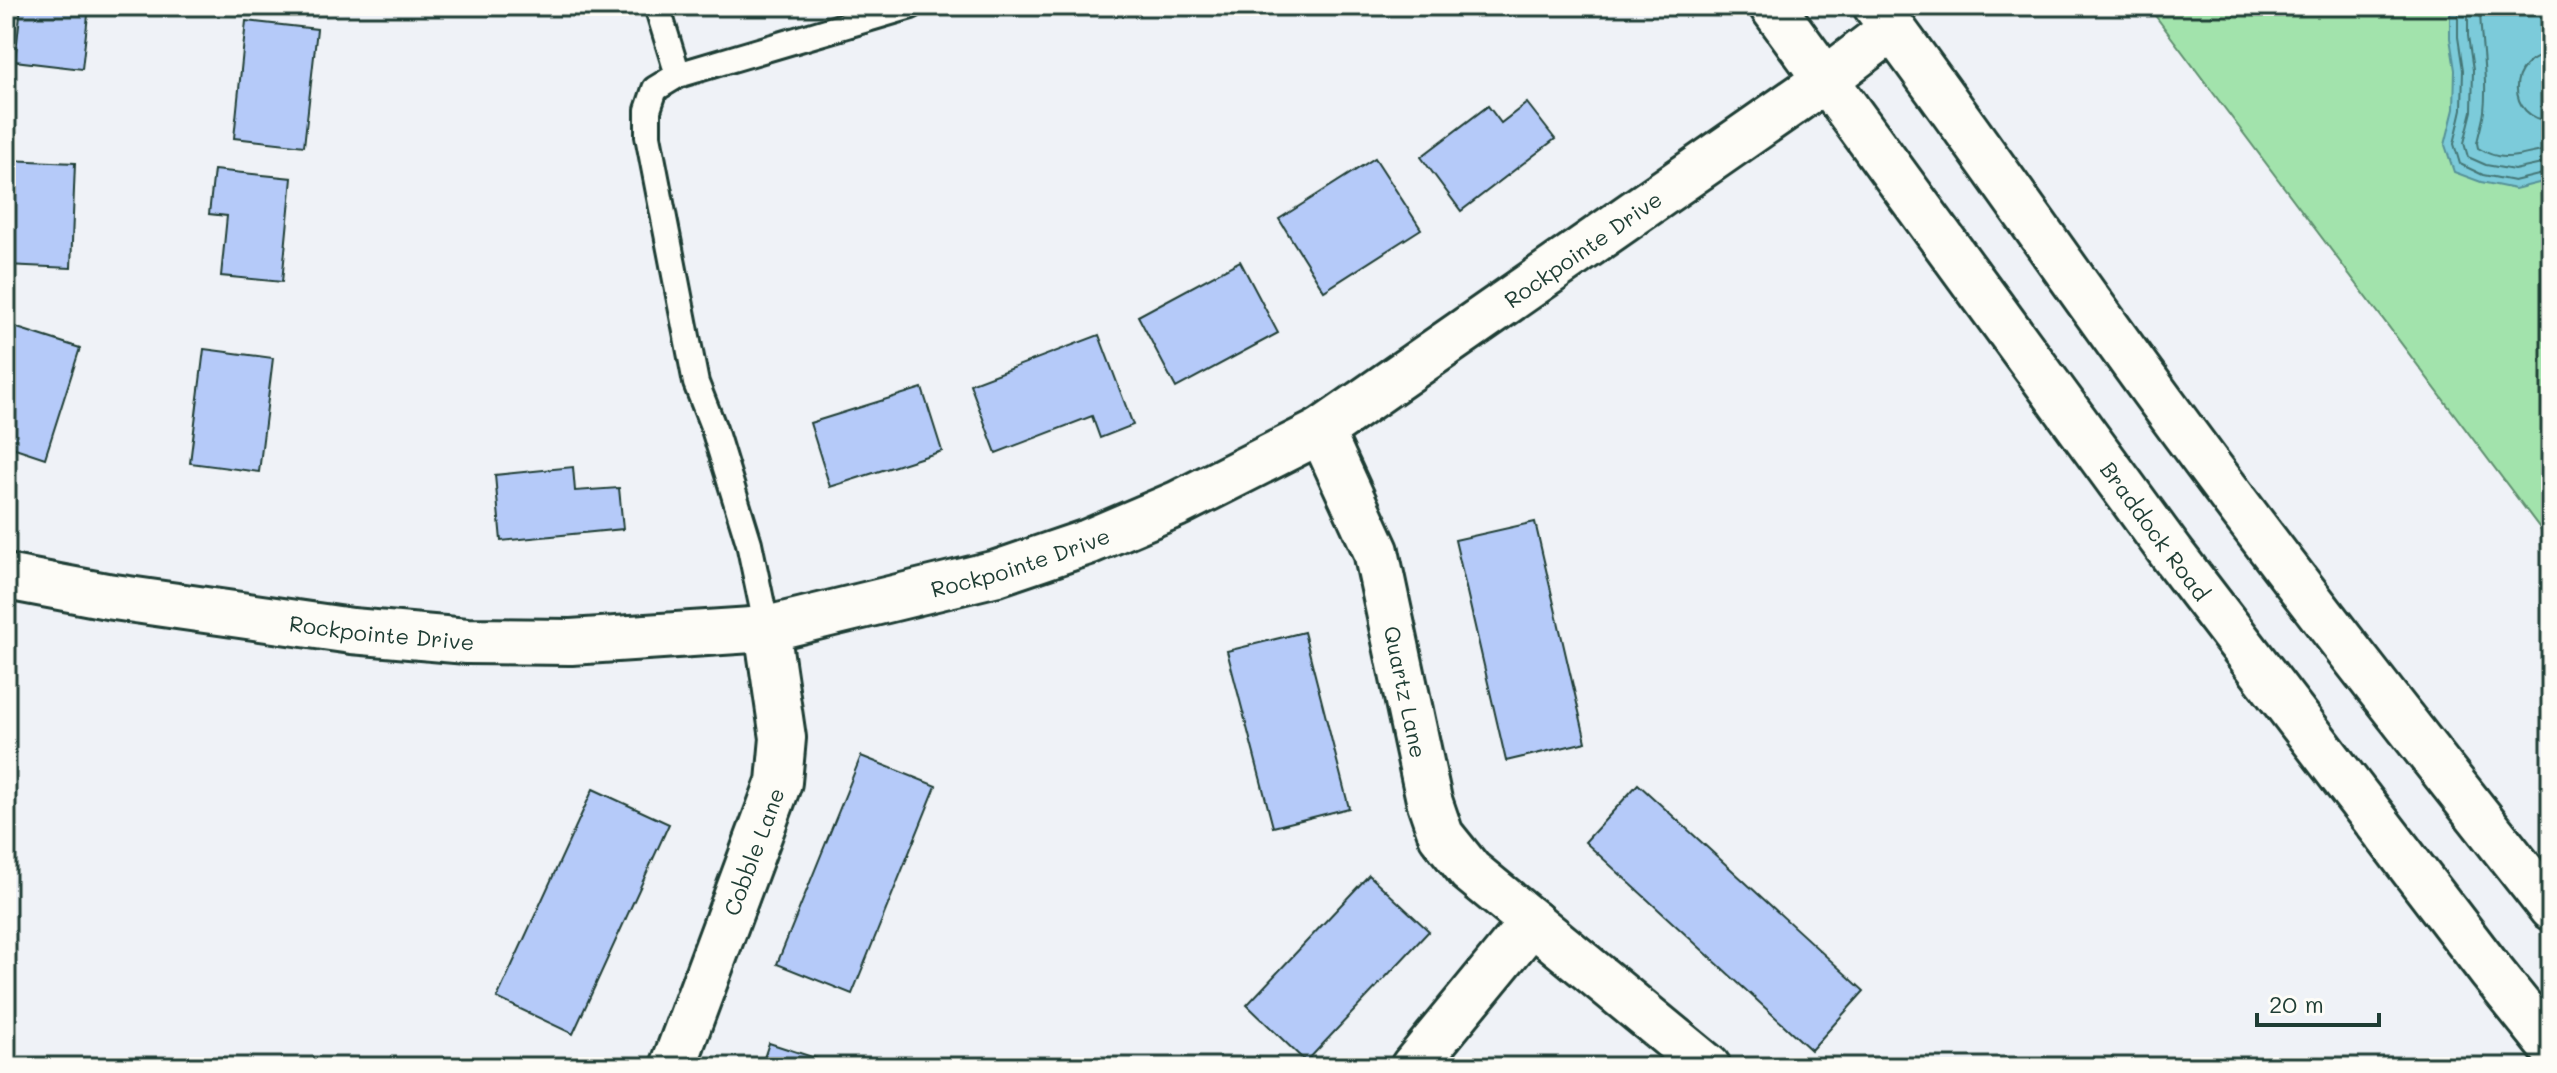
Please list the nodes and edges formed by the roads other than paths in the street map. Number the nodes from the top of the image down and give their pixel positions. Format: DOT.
graph roads {
  1 [pos="657,6"];
  2 [pos="911,6"];
  3 [pos="1772,6"];
  4 [pos="1885,17"];
  5 [pos="678,75"];
  6 [pos="1825,80"];
  7 [pos="1321,431"];
  8 [pos="6,577"];
  9 [pos="767,629"];
  10 [pos="2551,908"];
  11 [pos="1532,922"];
  12 [pos="2551,1046"];
  13 [pos="673,1067"];
  14 [pos="1413,1067"];
  15 [pos="1708,1067"];
  1 -- 5 [label="lane"];
  2 -- 5 [label="lane"];
  3 -- 6 [label="street, Braddock Road"];
  4 -- 6 [label="street, Rockpointe Drive"];
  4 -- 10 [label="street"];
  5 -- 9 [label="lane"];
  6 -- 7 [label="street, Rockpointe Drive"];
  6 -- 12 [label="street, Braddock Road"];
  7 -- 9 [label="street, Rockpointe Drive"];
  7 -- 11 [label="street, Quartz Lane"];
  8 -- 9 [label="street, Rockpointe Drive"];
  9 -- 13 [label="street, Cobble Lane"];
  11 -- 14 [label="street"];
  11 -- 15 [label="street, Quartz Lane"];
}
